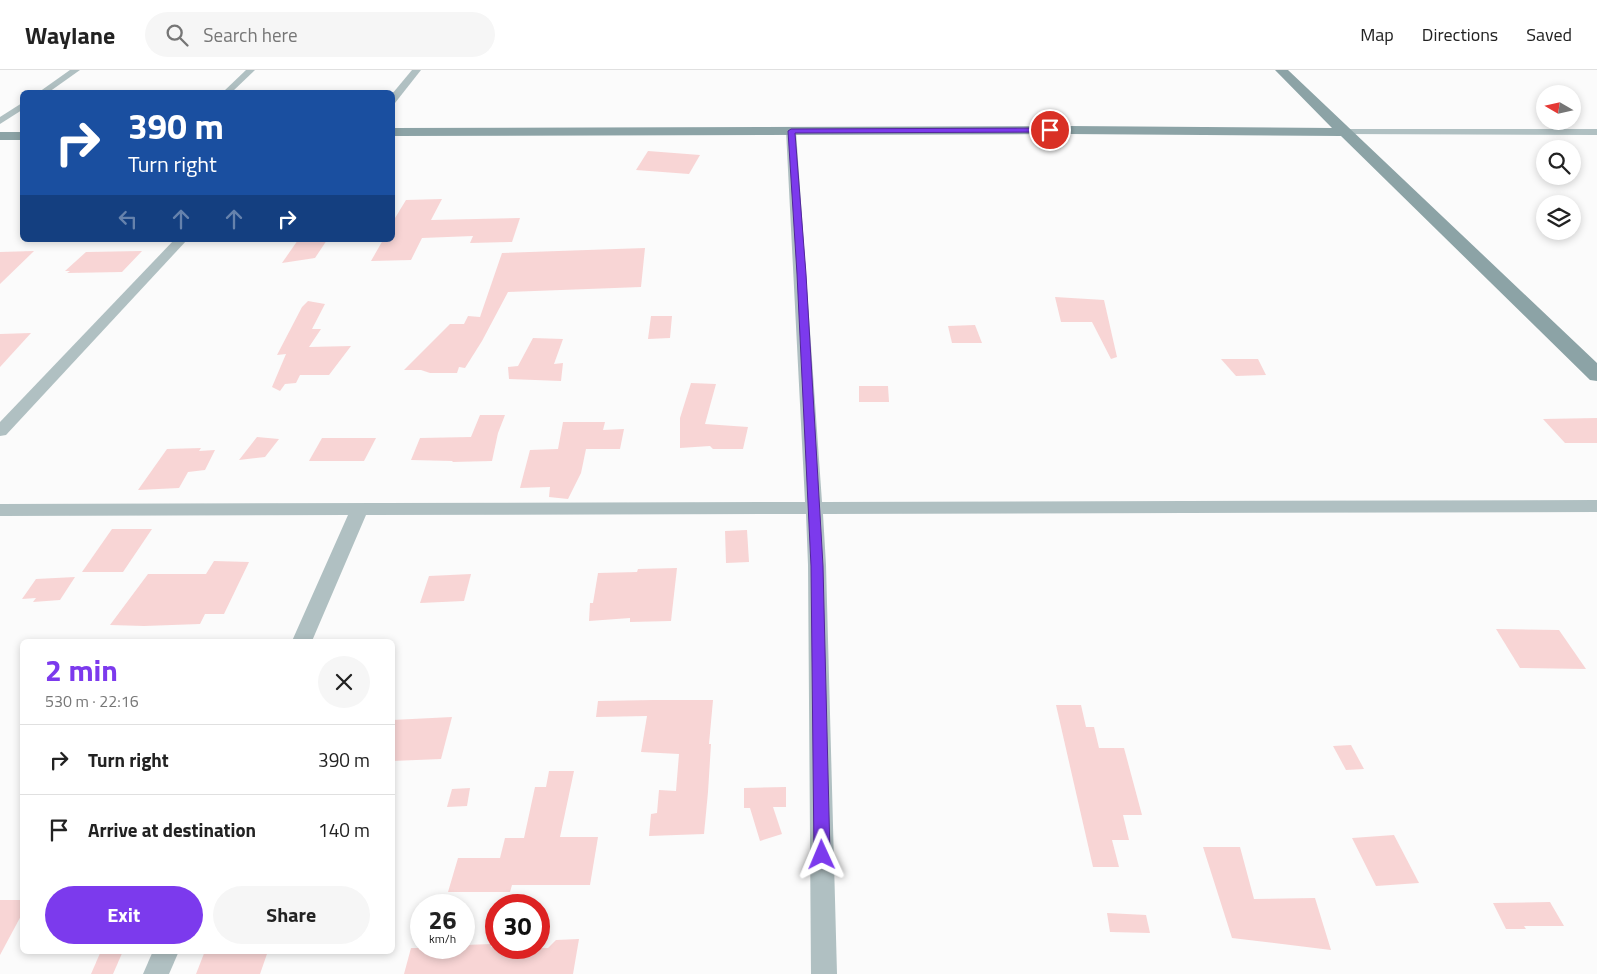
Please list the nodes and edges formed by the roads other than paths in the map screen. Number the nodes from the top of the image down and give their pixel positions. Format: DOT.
graph roads {
  1 [pos="76,70"];
  2 [pos="251,70"];
  3 [pos="417,70"];
  4 [pos="1281,70"];
  5 [pos="46,90"];
  6 [pos="229,90"];
  7 [pos="395,97"];
  8 [pos="20,107"];
  9 [pos="0,121"];
  10 [pos="791,131"];
  11 [pos="395,132"];
  12 [pos="1347,132"];
  13 [pos="1597,132"];
  14 [pos="0,136"];
  15 [pos="20,136"];
  16 [pos="179,242"];
  17 [pos="1597,376"];
  18 [pos="0,431"];
  19 [pos="1597,506"];
  20 [pos="814,507"];
  21 [pos="360,508"];
  22 [pos="0,510"];
  23 [pos="303,639"];
  24 [pos="165,954"];
  25 [pos="156,974"];
  26 [pos="824,974"];
  1 -- 5 [label="street"];
  2 -- 6 [label="street"];
  3 -- 7 [label="street"];
  4 -- 12 [label="street"];
  8 -- 9 [label="street"];
  10 -- 11 [label="street"];
  10 -- 12 [label="street"];
  10 -- 20 [label="street"];
  12 -- 13 [label="street"];
  12 -- 17 [label="street"];
  14 -- 15 [label="street"];
  16 -- 18 [label="street"];
  19 -- 20 [label="street"];
  20 -- 21 [label="street"];
  20 -- 26 [label="street"];
  21 -- 22 [label="street"];
  21 -- 23 [label="street"];
  24 -- 25 [label="street"];
}
